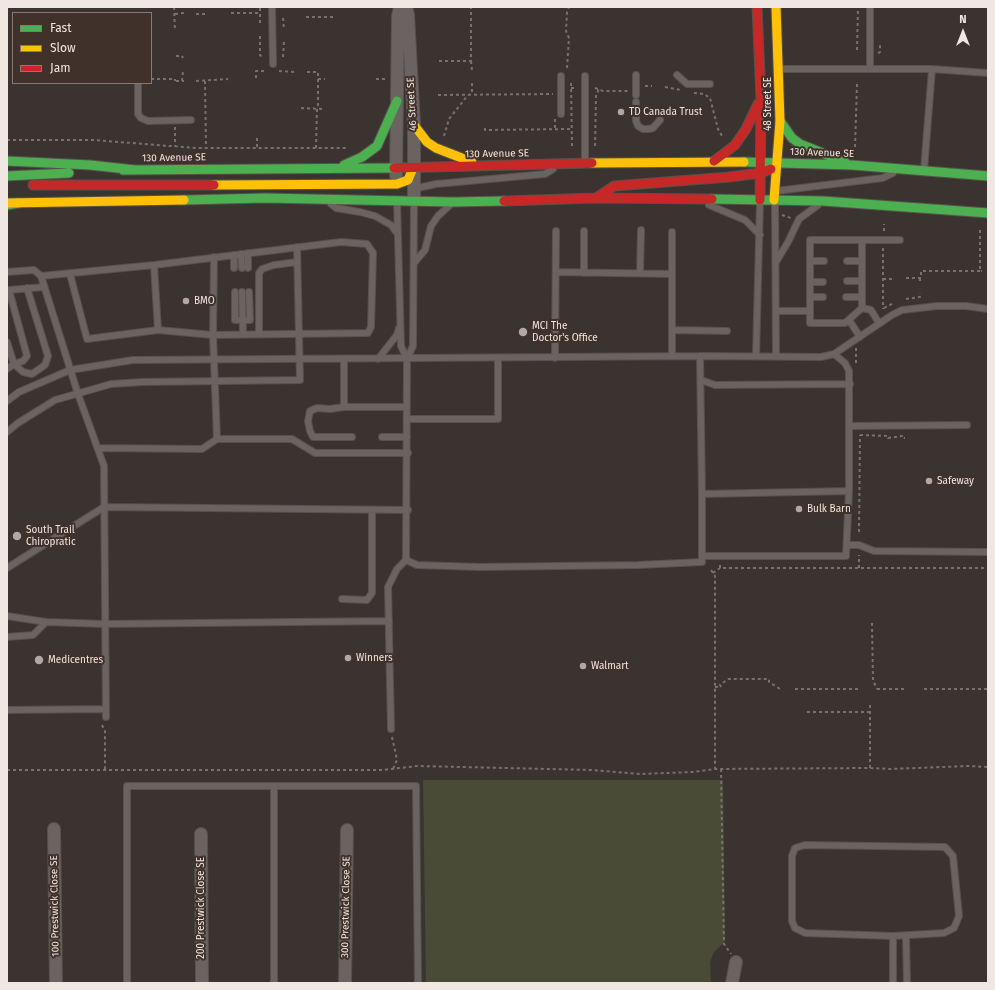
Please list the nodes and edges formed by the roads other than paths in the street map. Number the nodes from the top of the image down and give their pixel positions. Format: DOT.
graph roads {
  1 [pos="272,7"];
  2 [pos="400,7"];
  3 [pos="406,7"];
  4 [pos="757,7"];
  5 [pos="776,7"];
  6 [pos="870,7"];
  7 [pos="273,64"];
  8 [pos="779,69"];
  9 [pos="870,70"];
  10 [pos="932,70"];
  11 [pos="988,73"];
  12 [pos="636,75"];
  13 [pos="677,75"];
  14 [pos="560,76"];
  15 [pos="586,76"];
  16 [pos="138,84"];
  17 [pos="710,84"];
  18 [pos="761,98"];
  19 [pos="397,101"];
  20 [pos="558,115"];
  21 [pos="191,120"];
  22 [pos="660,120"];
  23 [pos="780,121"];
  24 [pos="414,125"];
  25 [pos="7,161"];
  26 [pos="714,161"];
  27 [pos="760,162"];
  28 [pos="585,163"];
  29 [pos="777,163"];
  30 [pos="564,164"];
  31 [pos="478,165"];
  32 [pos="852,165"];
  33 [pos="338,167"];
  34 [pos="396,167"];
  35 [pos="413,168"];
  36 [pos="899,169"];
  37 [pos="135,170"];
  38 [pos="924,171"];
  39 [pos="760,173"];
  40 [pos="7,176"];
  41 [pos="988,176"];
  42 [pos="397,184"];
  43 [pos="26,185"];
  44 [pos="414,188"];
  45 [pos="775,196"];
  46 [pos="596,198"];
  47 [pos="325,200"];
  48 [pos="697,200"];
  49 [pos="760,200"];
  50 [pos="397,201"];
  51 [pos="414,201"];
  52 [pos="823,201"];
  53 [pos="454,202"];
  54 [pos="960,202"];
  55 [pos="7,204"];
  56 [pos="932,208"];
  57 [pos="988,213"];
  58 [pos="584,230"];
  59 [pos="641,230"];
  60 [pos="556,231"];
  61 [pos="672,232"];
  62 [pos="398,233"];
  63 [pos="760,235"];
  64 [pos="862,240"];
  65 [pos="900,240"];
  66 [pos="297,247"];
  67 [pos="245,253"];
  68 [pos="234,255"];
  69 [pos="214,257"];
  70 [pos="810,261"];
  71 [pos="824,261"];
  72 [pos="847,261"];
  73 [pos="862,261"];
  74 [pos="298,262"];
  75 [pos="776,262"];
  76 [pos="414,263"];
  77 [pos="154,265"];
  78 [pos="234,268"];
  79 [pos="245,268"];
  80 [pos="7,272"];
  81 [pos="556,272"];
  82 [pos="584,272"];
  83 [pos="640,273"];
  84 [pos="70,274"];
  85 [pos="672,274"];
  86 [pos="41,276"];
  87 [pos="846,281"];
  88 [pos="862,281"];
  89 [pos="810,282"];
  90 [pos="823,282"];
  91 [pos="44,287"];
  92 [pos="27,288"];
  93 [pos="8,290"];
  94 [pos="235,292"];
  95 [pos="810,297"];
  96 [pos="823,297"];
  97 [pos="846,297"];
  98 [pos="862,297"];
  99 [pos="862,308"];
  100 [pos="988,309"];
  101 [pos="776,311"];
  102 [pos="810,311"];
  103 [pos="242,320"];
  104 [pos="849,320"];
  105 [pos="401,322"];
  106 [pos="879,323"];
  107 [pos="158,330"];
  108 [pos="672,330"];
  109 [pos="727,331"];
  110 [pos="214,334"];
  111 [pos="243,334"];
  112 [pos="259,334"];
  113 [pos="299,334"];
  114 [pos="860,337"];
  115 [pos="7,342"];
  116 [pos="834,354"];
  117 [pos="672,356"];
  118 [pos="700,356"];
  119 [pos="756,356"];
  120 [pos="776,356"];
  121 [pos="498,358"];
  122 [pos="555,358"];
  123 [pos="300,359"];
  124 [pos="344,359"];
  125 [pos="378,359"];
  126 [pos="407,359"];
  127 [pos="214,360"];
  128 [pos="14,364"];
  129 [pos="7,369"];
  130 [pos="70,370"];
  131 [pos="701,380"];
  132 [pos="215,381"];
  133 [pos="850,384"];
  134 [pos="78,394"];
  135 [pos="7,400"];
  136 [pos="344,407"];
  137 [pos="408,407"];
  138 [pos="408,419"];
  139 [pos="967,425"];
  140 [pos="850,426"];
  141 [pos="7,432"];
  142 [pos="352,437"];
  143 [pos="382,437"];
  144 [pos="408,437"];
  145 [pos="216,439"];
  146 [pos="98,448"];
  147 [pos="408,453"];
  148 [pos="849,491"];
  149 [pos="702,494"];
  150 [pos="104,507"];
  151 [pos="372,510"];
  152 [pos="408,510"];
  153 [pos="846,545"];
  154 [pos="988,552"];
  155 [pos="702,556"];
  156 [pos="406,560"];
  157 [pos="7,568"];
  158 [pos="342,599"];
  159 [pos="7,616"];
  160 [pos="389,621"];
  161 [pos="46,622"];
  162 [pos="104,624"];
  163 [pos="7,637"];
  164 [pos="106,709"];
  165 [pos="7,710"];
  166 [pos="106,717"];
  167 [pos="391,729"];
  168 [pos="274,786"];
  169 [pos="54,829"];
  170 [pos="347,830"];
  171 [pos="201,834"];
  172 [pos="893,936"];
  173 [pos="906,936"];
  174 [pos="736,962"];
  175 [pos="56,983"];
  176 [pos="127,983"];
  177 [pos="202,983"];
  178 [pos="274,983"];
  179 [pos="345,983"];
  180 [pos="418,983"];
  181 [pos="732,983"];
  182 [pos="892,983"];
  183 [pos="907,983"];
  1 -- 7 [label="lane"];
  2 -- 19 [label="street, 46 Street SE"];
  3 -- 24 [label="street, 46 Street SE"];
  4 -- 18 [label="main road, 48 Street SE"];
  5 -- 8 [label="main road, 48 Street SE"];
  6 -- 9 [label="lane"];
  8 -- 9 [label="lane"];
  8 -- 23 [label="main road, 48 Street SE"];
  9 -- 10 [label="lane"];
  10 -- 11 [label="lane"];
  10 -- 38 [label="lane"];
  12 -- 22 [label="lane"];
  13 -- 17 [label="lane"];
  14 -- 20 [label="lane"];
  15 -- 28 [label="lane"];
  16 -- 21 [label="lane"];
  18 -- 26 [label="main road"];
  18 -- 27 [label="main road, 48 Street SE"];
  19 -- 33 [label="main road"];
  19 -- 34 [label="street, 46 Street SE"];
  23 -- 29 [label="main road, 48 Street SE"];
  23 -- 32 [label="main road"];
  24 -- 31 [label="main road"];
  24 -- 35 [label="street, 46 Street SE"];
  25 -- 37 [label="main road"];
  26 -- 27 [label="main road, 130 Avenue SE"];
  26 -- 28 [label="main road, 130 Avenue SE"];
  27 -- 29 [label="main road, 130 Avenue SE"];
  27 -- 39 [label="main road, 48 Street SE"];
  28 -- 30 [label="main road, 130 Avenue SE"];
  29 -- 32 [label="main road, 130 Avenue SE"];
  29 -- 39 [label="main road"];
  29 -- 45 [label="main road, 48 Street SE"];
  30 -- 31 [label="main road, 130 Avenue SE"];
  30 -- 44 [label="lane"];
  31 -- 35 [label="main road, 130 Avenue SE"];
  32 -- 36 [label="main road, 130 Avenue SE"];
  33 -- 34 [label="main road, 130 Avenue SE"];
  33 -- 37 [label="main road, 130 Avenue SE"];
  34 -- 35 [label="main road, 130 Avenue SE"];
  34 -- 42 [label="street, 46 Street SE"];
  35 -- 42 [label="main road"];
  35 -- 44 [label="street, 46 Street SE"];
  36 -- 38 [label="main road, 130 Avenue SE"];
  36 -- 45 [label="lane"];
  37 -- 40 [label="main road, 130 Avenue SE"];
  38 -- 41 [label="main road, 130 Avenue SE"];
  39 -- 46 [label="main road"];
  39 -- 49 [label="main road, 48 Street SE"];
  42 -- 43 [label="main road"];
  42 -- 50 [label="street, 46 Street SE"];
  44 -- 50 [label="lane"];
  44 -- 51 [label="street, 46 Street SE"];
  45 -- 49 [label="main road"];
  45 -- 52 [label="main road"];
  45 -- 75 [label="lane"];
  46 -- 48 [label="main road"];
  46 -- 53 [label="main road"];
  47 -- 50 [label="main road"];
  47 -- 55 [label="main road"];
  47 -- 62 [label="lane"];
  48 -- 49 [label="main road"];
  48 -- 63 [label="lane"];
  49 -- 63 [label="lane"];
  50 -- 51 [label="main road"];
  50 -- 62 [label="lane"];
  51 -- 53 [label="main road"];
  51 -- 76 [label="lane"];
  52 -- 56 [label="main road"];
  52 -- 75 [label="lane"];
  53 -- 76 [label="lane"];
  54 -- 56 [label="main road"];
  56 -- 57 [label="main road"];
  58 -- 82 [label="lane"];
  59 -- 83 [label="lane"];
  60 -- 81 [label="lane"];
  61 -- 85 [label="lane"];
  62 -- 105 [label="lane"];
  63 -- 119 [label="lane"];
  64 -- 65 [label="lane"];
  64 -- 70 [label="lane"];
  64 -- 73 [label="lane"];
  66 -- 67 [label="lane"];
  66 -- 74 [label="lane"];
  66 -- 113 [label="lane"];
  67 -- 68 [label="lane"];
  67 -- 79 [label="lane"];
  68 -- 69 [label="lane"];
  68 -- 78 [label="lane"];
  69 -- 77 [label="lane"];
  69 -- 110 [label="lane"];
  70 -- 71 [label="lane"];
  70 -- 89 [label="lane"];
  72 -- 73 [label="lane"];
  73 -- 88 [label="lane"];
  74 -- 112 [label="lane"];
  74 -- 113 [label="lane"];
  75 -- 101 [label="lane"];
  76 -- 126 [label="lane"];
  77 -- 84 [label="lane"];
  77 -- 107 [label="lane"];
  80 -- 86 [label="lane"];
  81 -- 82 [label="lane"];
  81 -- 122 [label="lane"];
  82 -- 83 [label="lane"];
  83 -- 85 [label="lane"];
  84 -- 86 [label="lane"];
  84 -- 107 [label="lane"];
  85 -- 108 [label="lane"];
  86 -- 91 [label="lane"];
  87 -- 88 [label="lane"];
  88 -- 98 [label="lane"];
  89 -- 90 [label="lane"];
  89 -- 95 [label="lane"];
  91 -- 92 [label="lane"];
  91 -- 130 [label="lane"];
  92 -- 93 [label="lane"];
  92 -- 128 [label="lane"];
  93 -- 128 [label="lane"];
  94 -- 103 [label="lane"];
  95 -- 96 [label="lane"];
  95 -- 102 [label="lane"];
  97 -- 98 [label="lane"];
  98 -- 99 [label="lane"];
  99 -- 104 [label="lane"];
  99 -- 106 [label="lane"];
  100 -- 106 [label="lane"];
  101 -- 102 [label="lane"];
  101 -- 120 [label="lane"];
  102 -- 104 [label="lane"];
  103 -- 103 [label="lane"];
  103 -- 111 [label="lane"];
  104 -- 114 [label="lane"];
  105 -- 125 [label="lane"];
  105 -- 126 [label="lane"];
  106 -- 114 [label="lane"];
  107 -- 110 [label="lane"];
  108 -- 109 [label="lane"];
  108 -- 117 [label="lane"];
  110 -- 111 [label="lane"];
  110 -- 127 [label="lane"];
  111 -- 112 [label="lane"];
  112 -- 113 [label="lane"];
  113 -- 123 [label="lane"];
  114 -- 116 [label="lane"];
  115 -- 128 [label="lane"];
  116 -- 120 [label="lane"];
  116 -- 133 [label="lane"];
  117 -- 118 [label="lane"];
  117 -- 122 [label="lane"];
  118 -- 119 [label="lane"];
  118 -- 131 [label="lane"];
  119 -- 120 [label="lane"];
  121 -- 122 [label="lane"];
  121 -- 126 [label="lane"];
  121 -- 138 [label="lane"];
  123 -- 124 [label="lane"];
  123 -- 127 [label="lane"];
  123 -- 132 [label="lane"];
  124 -- 125 [label="lane"];
  124 -- 136 [label="lane"];
  125 -- 126 [label="lane"];
  126 -- 137 [label="lane"];
  127 -- 130 [label="lane"];
  127 -- 132 [label="lane"];
  128 -- 129 [label="lane"];
  130 -- 134 [label="lane"];
  130 -- 135 [label="lane"];
  131 -- 133 [label="lane"];
  131 -- 149 [label="lane"];
  132 -- 134 [label="lane"];
  132 -- 145 [label="lane"];
  133 -- 140 [label="lane"];
  134 -- 141 [label="lane"];
  134 -- 146 [label="lane"];
  136 -- 137 [label="lane"];
  136 -- 142 [label="lane"];
  137 -- 138 [label="lane"];
  138 -- 144 [label="lane"];
  139 -- 140 [label="lane"];
  140 -- 148 [label="lane"];
  143 -- 144 [label="lane"];
  144 -- 147 [label="lane"];
  145 -- 146 [label="lane"];
  145 -- 147 [label="lane"];
  146 -- 150 [label="lane"];
  147 -- 152 [label="lane"];
  148 -- 149 [label="lane"];
  148 -- 153 [label="lane"];
  149 -- 155 [label="lane"];
  150 -- 151 [label="lane"];
  150 -- 157 [label="lane"];
  150 -- 162 [label="lane"];
  151 -- 152 [label="lane"];
  151 -- 158 [label="lane"];
  152 -- 156 [label="lane"];
  153 -- 154 [label="lane"];
  153 -- 155 [label="lane"];
  155 -- 156 [label="lane"];
  156 -- 160 [label="lane"];
  159 -- 161 [label="lane"];
  160 -- 162 [label="lane"];
  160 -- 167 [label="lane"];
  161 -- 162 [label="lane"];
  161 -- 163 [label="lane"];
  162 -- 164 [label="lane"];
  164 -- 165 [label="lane"];
  164 -- 166 [label="lane"];
  168 -- 176 [label="lane"];
  168 -- 178 [label="lane"];
  168 -- 180 [label="lane"];
  169 -- 175 [label="street, 100 Prestwick Close SE"];
  170 -- 179 [label="street, 300 Prestwick Close SE"];
  171 -- 177 [label="street, 200 Prestwick Close SE"];
  172 -- 173 [label="lane"];
  172 -- 173 [label="lane"];
  172 -- 182 [label="lane"];
  173 -- 183 [label="lane"];
  174 -- 181 [label="street"];
}
